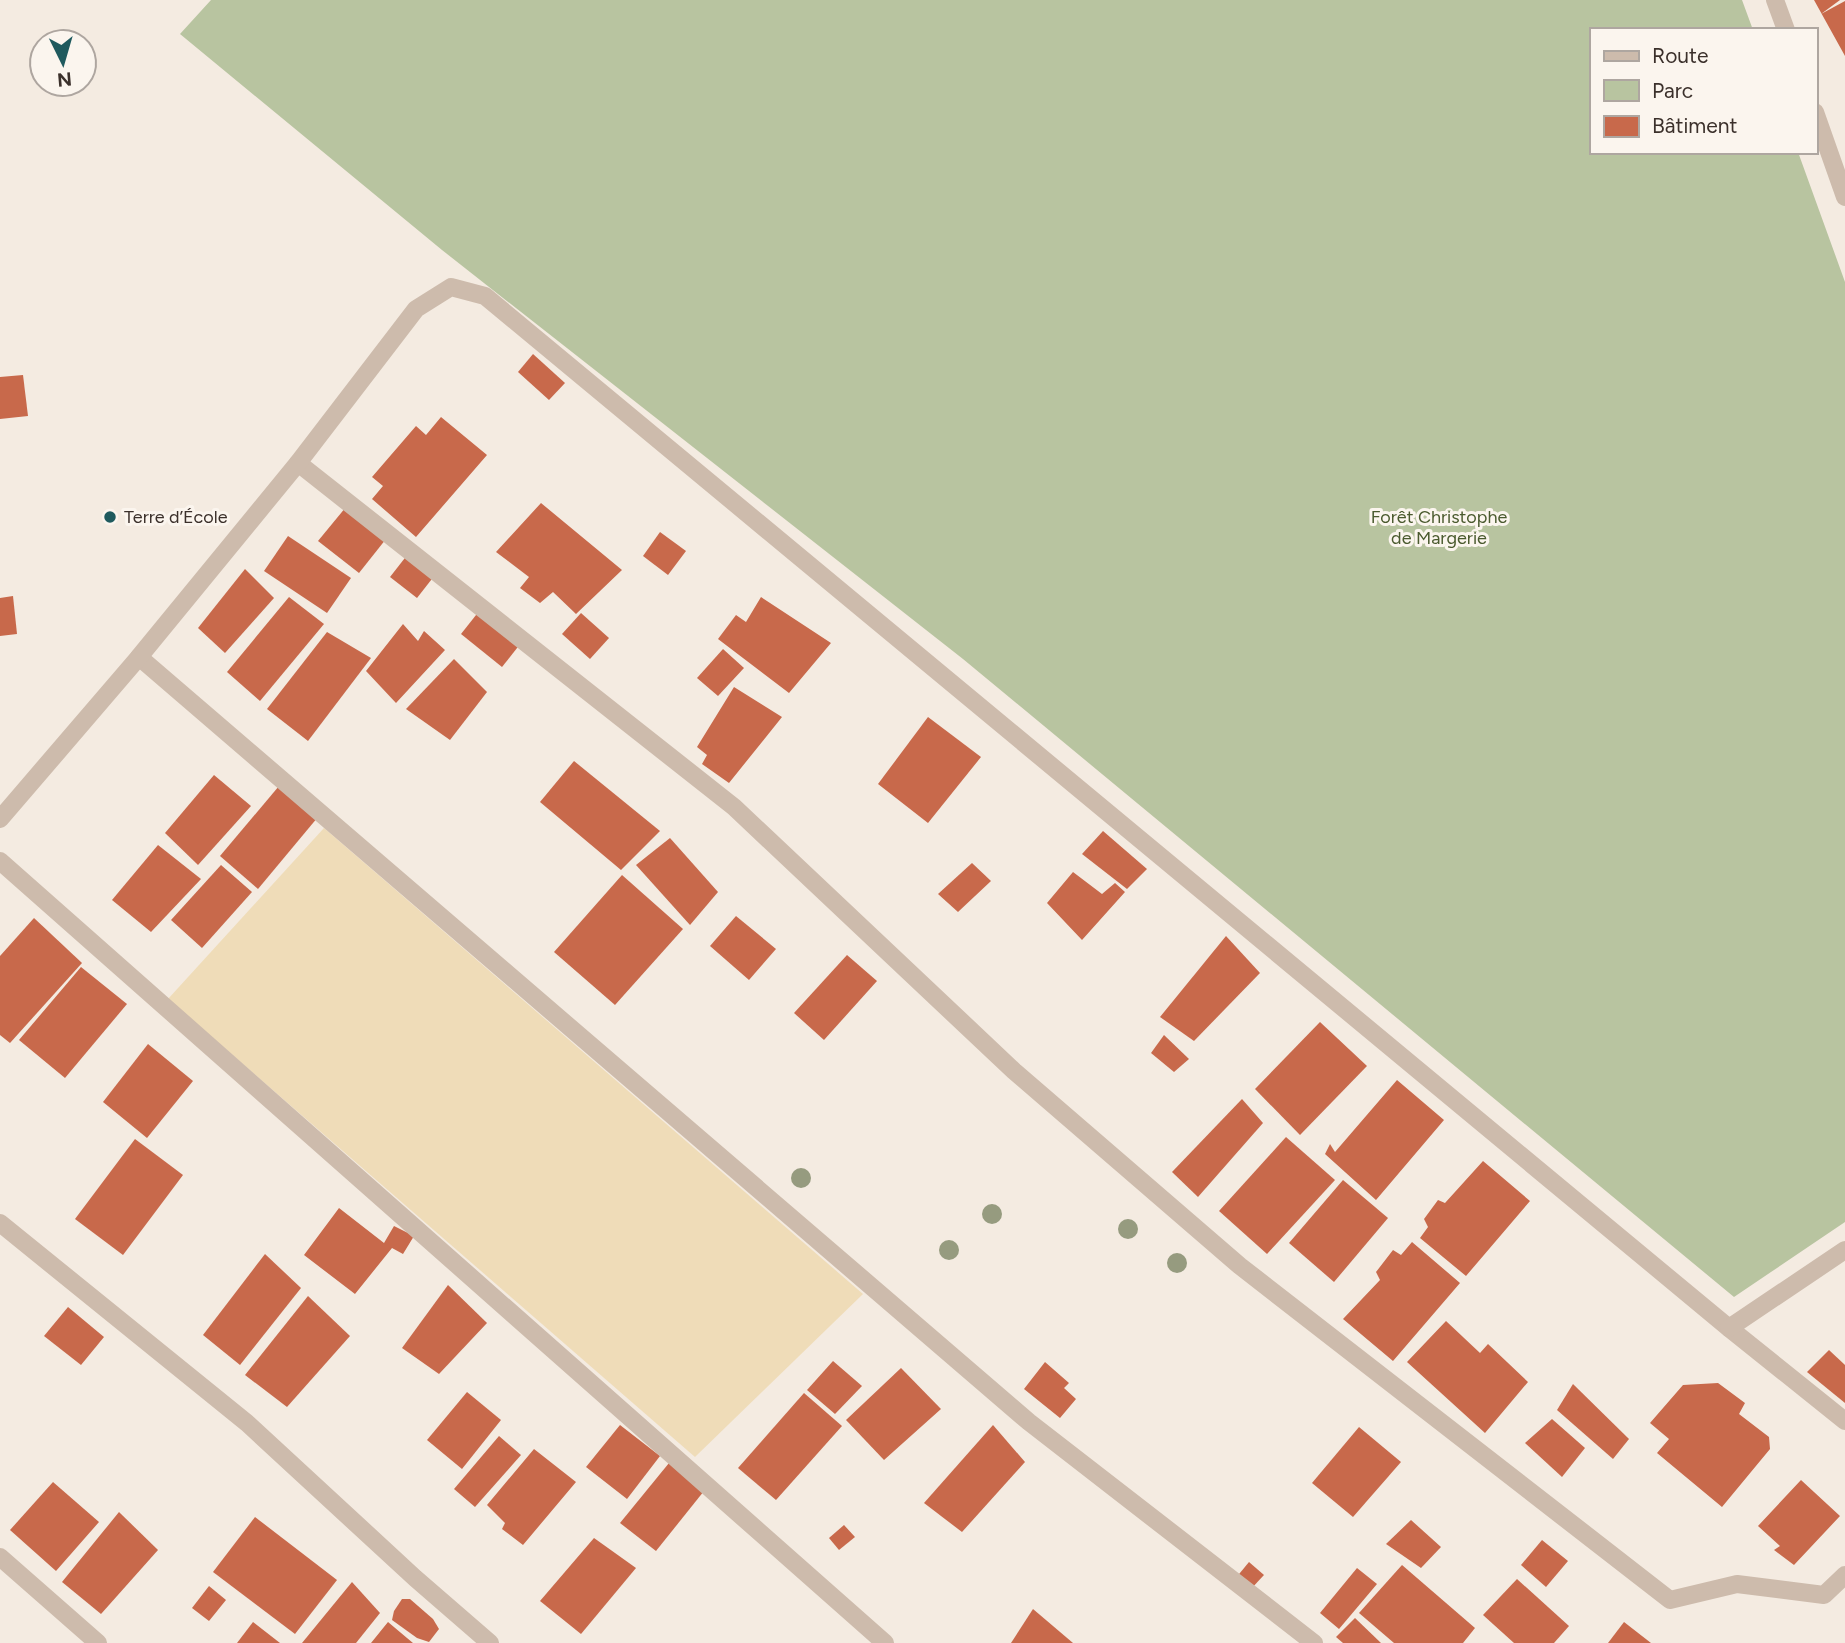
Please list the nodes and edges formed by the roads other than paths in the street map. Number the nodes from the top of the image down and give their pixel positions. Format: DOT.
graph roads {
  1 [pos="1775,0"];
  2 [pos="1785,28"];
  3 [pos="1817,118"];
  4 [pos="1845,197"];
  5 [pos="298,463"];
  6 [pos="139,657"];
  7 [pos="0,819"];
  8 [pos="0,861"];
  9 [pos="0,1223"];
  10 [pos="1845,1250"];
  11 [pos="1729,1328"];
  12 [pos="1845,1421"];
  13 [pos="0,1558"];
  14 [pos="1845,1575"];
  15 [pos="98,1643"];
  16 [pos="489,1643"];
  17 [pos="885,1643"];
  18 [pos="1314,1643"];
  1 -- 2 [label="street"];
  3 -- 4 [label="street"];
  5 -- 6 [label="street"];
  5 -- 11 [label="street"];
  5 -- 14 [label="street"];
  6 -- 7 [label="street"];
  6 -- 18 [label="street"];
  8 -- 17 [label="street"];
  9 -- 16 [label="street"];
  10 -- 11 [label="street"];
  11 -- 12 [label="street"];
  13 -- 15 [label="street"];
}
